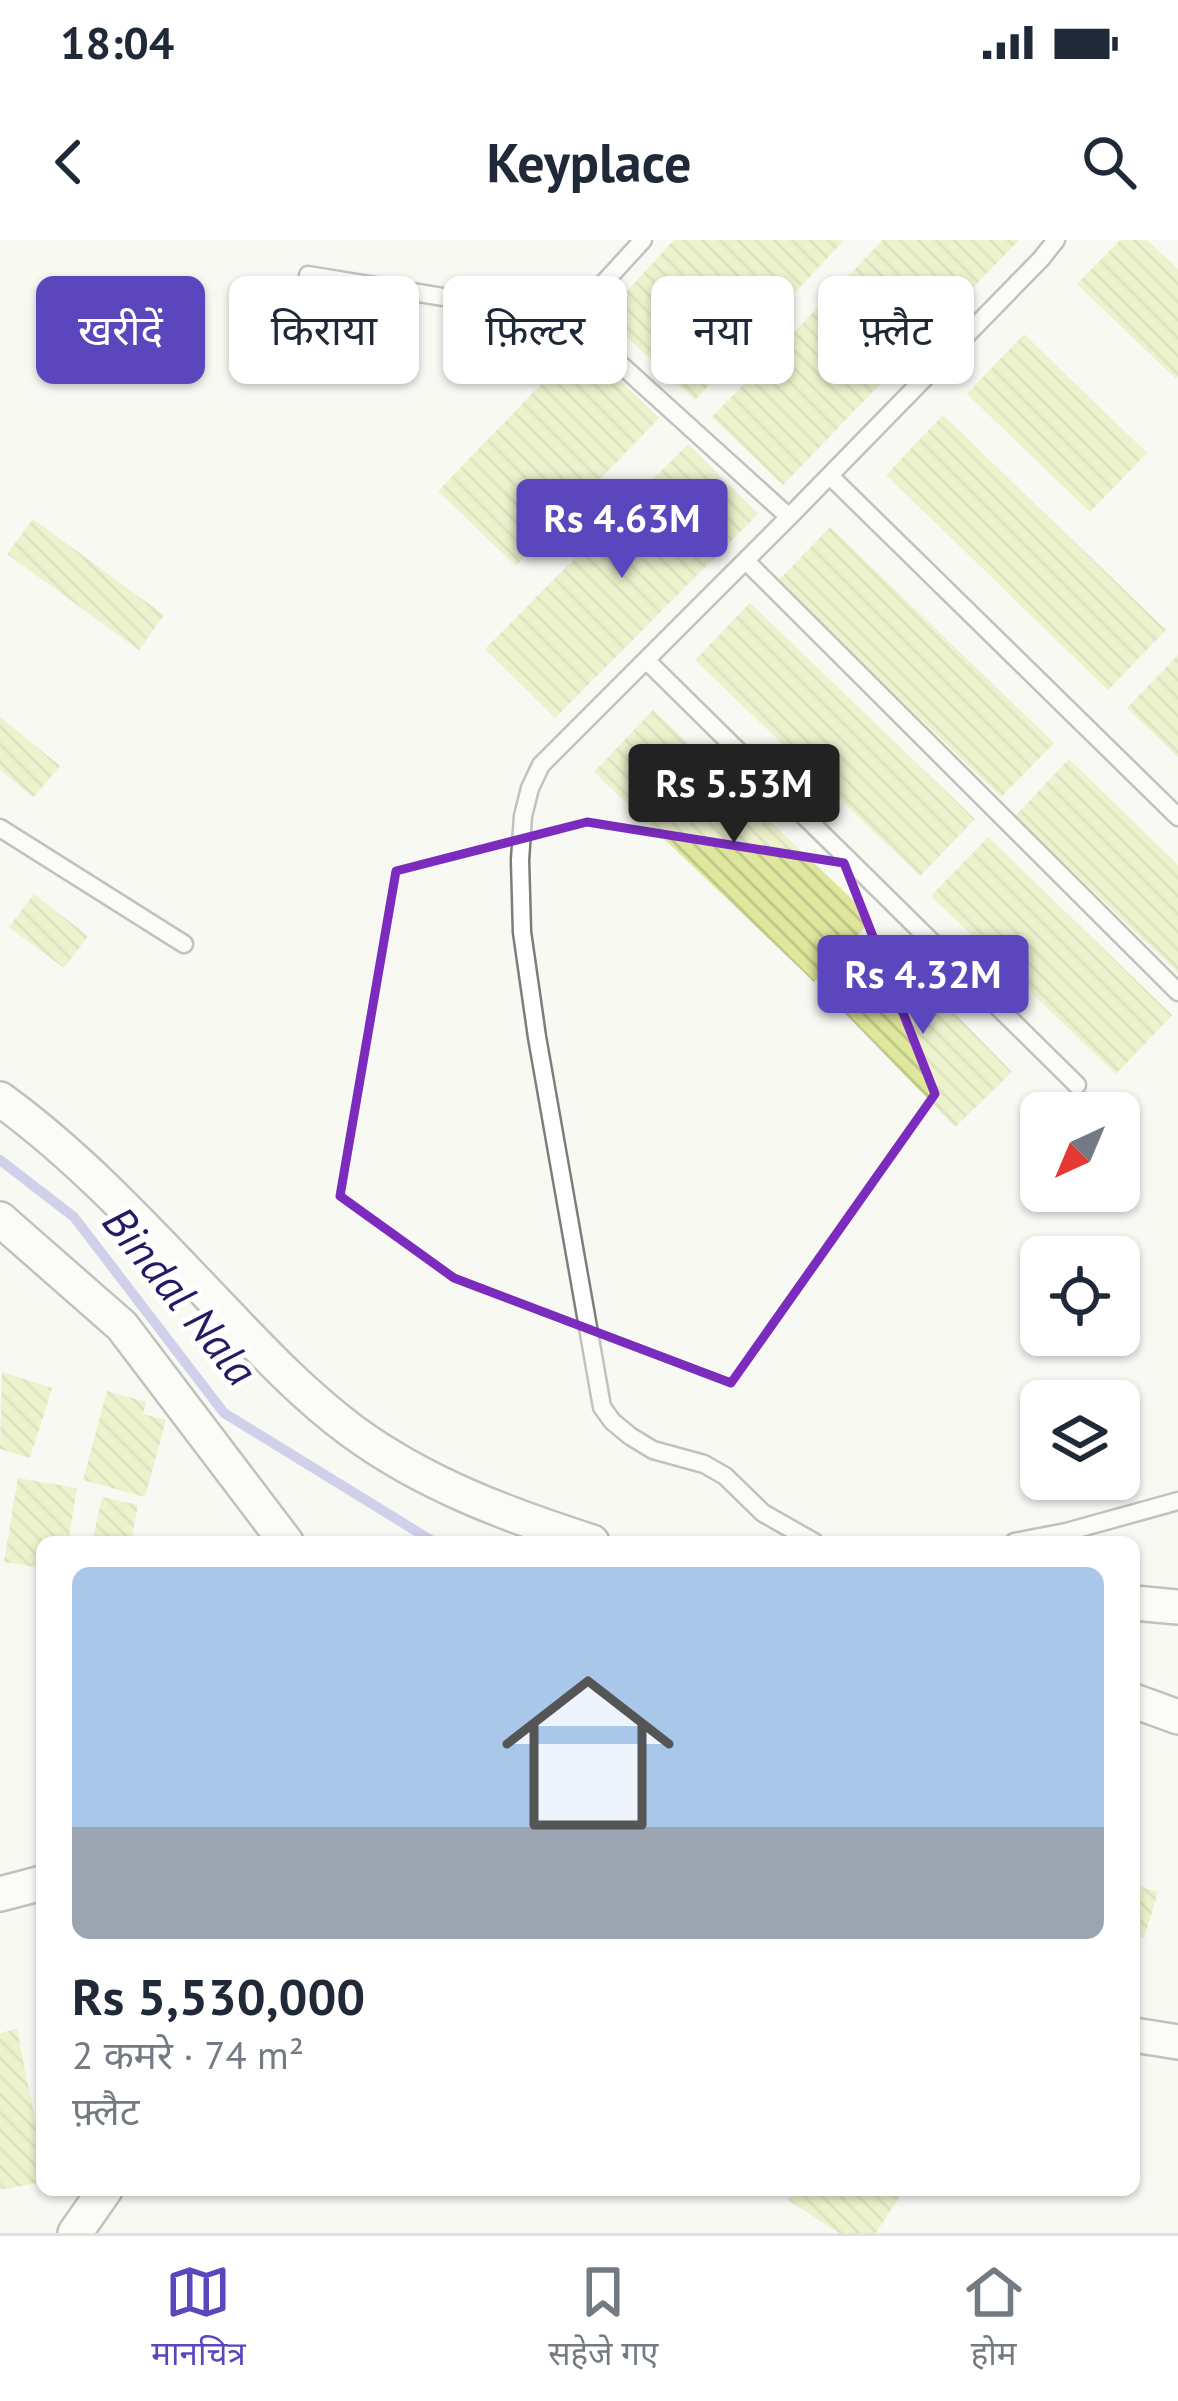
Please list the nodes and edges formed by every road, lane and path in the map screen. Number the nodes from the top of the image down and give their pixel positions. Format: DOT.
graph roads {
  1 [pos="644,240"];
  2 [pos="1056,240"];
  3 [pos="308,275"];
  4 [pos="610,276"];
  5 [pos="443,296"];
  6 [pos="627,370"];
  7 [pos="830,476"];
  8 [pos="790,517"];
  9 [pos="746,561"];
  10 [pos="646,660"];
  11 [pos="1178,817"];
  12 [pos="0,827"];
  13 [pos="184,944"];
  14 [pos="1178,992"];
  15 [pos="1077,1085"];
  16 [pos="0,1099"];
  17 [pos="0,1219"];
  18 [pos="1178,1501"];
  19 [pos="281,1536"];
  20 [pos="573,1536"];
  21 [pos="801,1536"];
  22 [pos="1045,1536"];
  23 [pos="1140,1604"];
  24 [pos="1178,1607"];
  25 [pos="1140,1703"];
  26 [pos="1178,1717"];
  27 [pos="36,1885"];
  28 [pos="0,1894"];
  29 [pos="1140,2037"];
  30 [pos="1178,2042"];
  31 [pos="101,2196"];
  32 [pos="75,2233"];
  1 -- 4 [label="lane"];
  2 -- 7 [label="lane"];
  3 -- 5 [label="lane"];
  6 -- 8 [label="lane"];
  7 -- 8 [label="lane"];
  7 -- 11 [label="lane"];
  8 -- 9 [label="lane"];
  9 -- 10 [label="lane"];
  9 -- 14 [label="lane"];
  10 -- 15 [label="lane"];
  10 -- 21 [label="lane"];
  12 -- 13 [label="lane"];
  16 -- 20 [label="street"];
  17 -- 19 [label="street"];
  18 -- 22 [label="lane"];
  23 -- 24 [label="street"];
  25 -- 26 [label="street"];
  27 -- 28 [label="street"];
  29 -- 30 [label="street"];
  31 -- 32 [label="street"];
}
